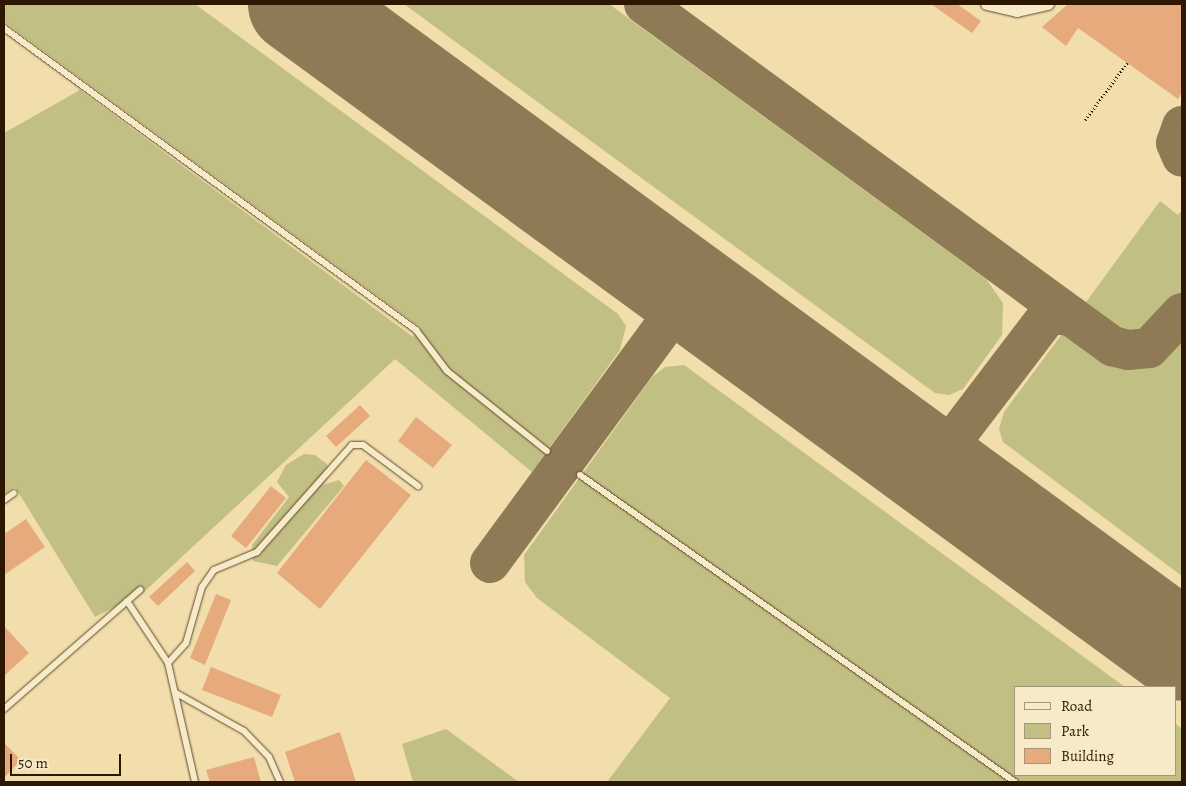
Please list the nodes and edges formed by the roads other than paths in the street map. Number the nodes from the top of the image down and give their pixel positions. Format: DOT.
graph roads {
  1 [pos="987,4"];
  2 [pos="1048,4"];
  3 [pos="4,28"];
  4 [pos="548,451"];
  5 [pos="580,475"];
  6 [pos="418,486"];
  7 [pos="14,493"];
  8 [pos="4,500"];
  9 [pos="140,590"];
  10 [pos="127,600"];
  11 [pos="168,662"];
  12 [pos="176,693"];
  13 [pos="4,709"];
  14 [pos="195,782"];
  15 [pos="280,782"];
  16 [pos="1015,782"];
  1 -- 2 [label="street"];
  3 -- 4 [label="lane"];
  5 -- 16 [label="lane"];
  6 -- 11 [label="lane"];
  7 -- 8 [label="lane"];
  9 -- 10 [label="lane"];
  10 -- 11 [label="lane"];
  10 -- 13 [label="lane"];
  11 -- 12 [label="lane"];
  12 -- 14 [label="lane"];
  12 -- 15 [label="lane"];
}
